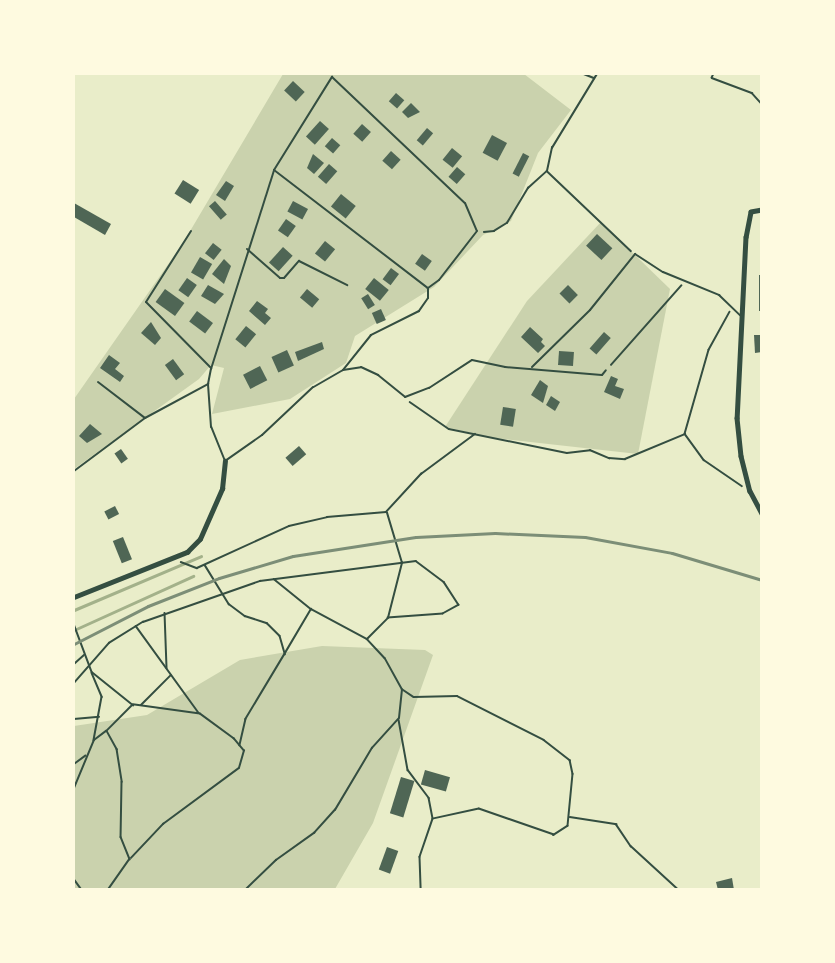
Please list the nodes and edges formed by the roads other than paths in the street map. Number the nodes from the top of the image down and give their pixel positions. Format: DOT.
graph roads {
  1 [pos="274,170"];
  2 [pos="762,210"];
  3 [pos="191,231"];
  4 [pos="247,249"];
  5 [pos="347,285"];
  6 [pos="428,288"];
  7 [pos="740,315"];
  8 [pos="531,368"];
  9 [pos="211,369"];
  10 [pos="343,370"];
  11 [pos="606,370"];
  12 [pos="98,382"];
  13 [pos="208,384"];
  14 [pos="145,418"];
  15 [pos="225,461"];
  16 [pos="74,471"];
  17 [pos="762,514"];
  18 [pos="74,597"];
  1 -- 4 [label="lane"];
  1 -- 6 [label="lane"];
  1 -- 6 [label="lane"];
  2 -- 7 [label="street"];
  3 -- 9 [label="lane"];
  4 -- 5 [label="lane"];
  4 -- 9 [label="lane"];
  6 -- 10 [label="lane"];
  7 -- 8 [label="lane"];
  7 -- 17 [label="street"];
  8 -- 10 [label="lane"];
  8 -- 11 [label="lane"];
  9 -- 13 [label="lane"];
  10 -- 15 [label="lane"];
  12 -- 14 [label="lane"];
  13 -- 14 [label="lane"];
  13 -- 15 [label="lane"];
  14 -- 16 [label="lane"];
  15 -- 18 [label="street"];
}
